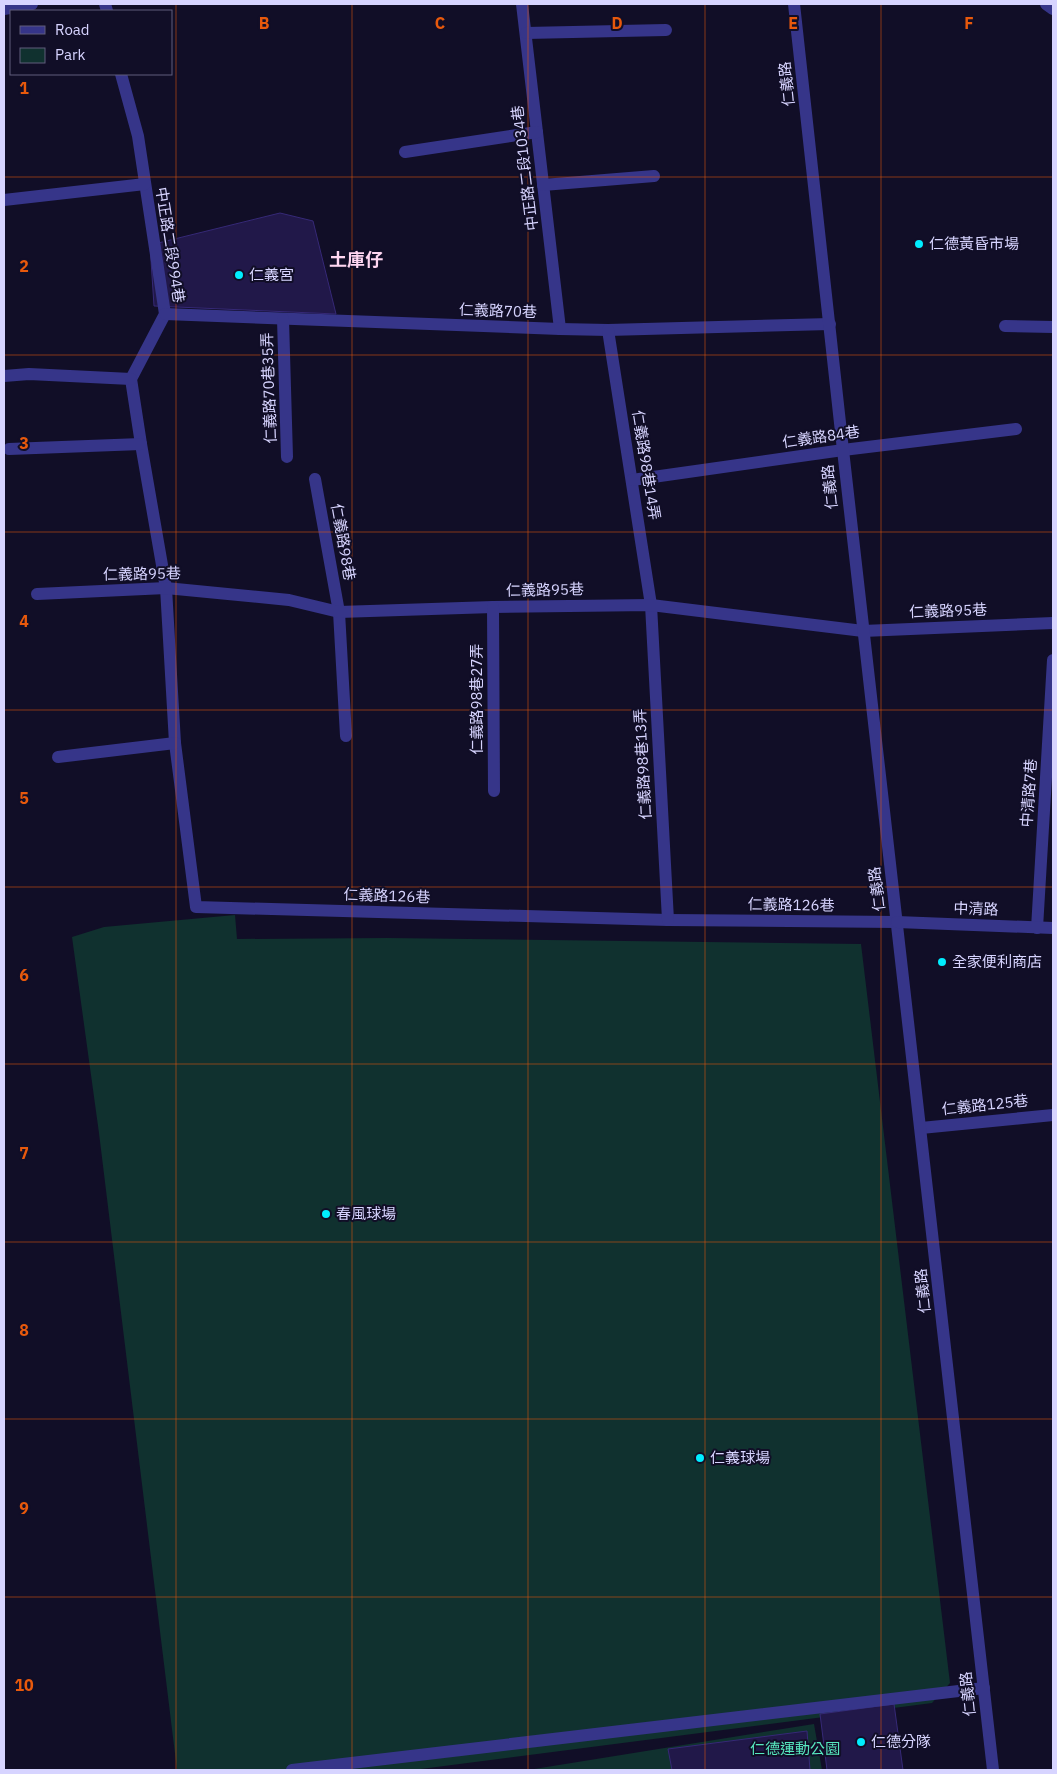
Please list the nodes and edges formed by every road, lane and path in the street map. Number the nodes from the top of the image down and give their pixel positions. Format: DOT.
graph roads {
  1 [pos="32,4"];
  2 [pos="522,4"];
  3 [pos="794,4"];
  4 [pos="1046,4"];
  5 [pos="4,9"];
  6 [pos="1053,9"];
  7 [pos="666,30"];
  8 [pos="526,33"];
  9 [pos="121,75"];
  10 [pos="537,132"];
  11 [pos="405,152"];
  12 [pos="654,176"];
  13 [pos="145,184"];
  14 [pos="543,186"];
  15 [pos="4,200"];
  16 [pos="165,314"];
  17 [pos="283,319"];
  18 [pos="830,324"];
  19 [pos="1005,326"];
  20 [pos="1053,327"];
  21 [pos="560,329"];
  22 [pos="608,330"];
  23 [pos="4,376"];
  24 [pos="131,378"];
  25 [pos="1016,429"];
  26 [pos="141,444"];
  27 [pos="9,449"];
  28 [pos="842,450"];
  29 [pos="287,457"];
  30 [pos="315,479"];
  31 [pos="632,480"];
  32 [pos="166,588"];
  33 [pos="37,594"];
  34 [pos="651,606"];
  35 [pos="493,607"];
  36 [pos="339,612"];
  37 [pos="1053,623"];
  38 [pos="863,631"];
  39 [pos="1053,660"];
  40 [pos="346,736"];
  41 [pos="176,743"];
  42 [pos="58,757"];
  43 [pos="494,791"];
  44 [pos="668,920"];
  45 [pos="897,922"];
  46 [pos="1037,928"];
  47 [pos="1053,928"];
  48 [pos="1053,1115"];
  49 [pos="921,1128"];
  50 [pos="984,1688"];
  51 [pos="292,1770"];
  52 [pos="993,1770"];
  1 -- 5 [label="street"];
  2 -- 8 [label="street, 中正路二段1034巷"];
  3 -- 18 [label="street, 仁義路"];
  4 -- 6 [label="street"];
  7 -- 8 [label="street"];
  8 -- 10 [label="street, 中正路二段1034巷"];
  9 -- 13 [label="street, 中正路二段994巷"];
  10 -- 11 [label="street"];
  10 -- 14 [label="street, 中正路二段1034巷"];
  12 -- 14 [label="street"];
  13 -- 15 [label="street"];
  13 -- 16 [label="street, 中正路二段994巷"];
  14 -- 21 [label="street, 中正路二段1034巷"];
  16 -- 17 [label="street, 仁義路70巷"];
  16 -- 24 [label="street, 中正路二段994巷"];
  17 -- 21 [label="street, 仁義路70巷"];
  17 -- 29 [label="street, 仁義路70巷35弄"];
  18 -- 22 [label="street, 仁義路70巷"];
  18 -- 28 [label="street, 仁義路"];
  19 -- 20 [label="street"];
  21 -- 22 [label="street, 仁義路70巷"];
  22 -- 31 [label="street, 仁義路98巷14弄"];
  23 -- 24 [label="street"];
  24 -- 26 [label="street"];
  25 -- 28 [label="street, 仁義路84巷"];
  26 -- 27 [label="street"];
  26 -- 32 [label="street"];
  28 -- 31 [label="street, 仁義路84巷"];
  28 -- 38 [label="street, 仁義路"];
  30 -- 36 [label="street, 仁義路98巷"];
  31 -- 34 [label="street, 仁義路98巷14弄"];
  32 -- 33 [label="street, 仁義路95巷"];
  32 -- 36 [label="street, 仁義路95巷"];
  32 -- 41 [label="street, 仁義路126巷"];
  34 -- 35 [label="street, 仁義路95巷"];
  34 -- 38 [label="street, 仁義路95巷"];
  34 -- 44 [label="street, 仁義路98巷13弄"];
  35 -- 36 [label="street, 仁義路95巷"];
  35 -- 43 [label="street, 仁義路98巷27弄"];
  36 -- 40 [label="street, 仁義路98巷"];
  37 -- 38 [label="street, 仁義路95巷"];
  38 -- 45 [label="street, 仁義路"];
  39 -- 46 [label="street, 中清路7巷"];
  41 -- 42 [label="street"];
  41 -- 44 [label="street, 仁義路126巷"];
  44 -- 45 [label="street, 仁義路126巷"];
  45 -- 46 [label="street, 中清路"];
  45 -- 49 [label="street, 仁義路"];
  46 -- 47 [label="street, 中清路"];
  48 -- 49 [label="street, 仁義路125巷"];
  49 -- 50 [label="street, 仁義路"];
  50 -- 51 [label="street"];
  50 -- 52 [label="street, 仁義路"];
}
